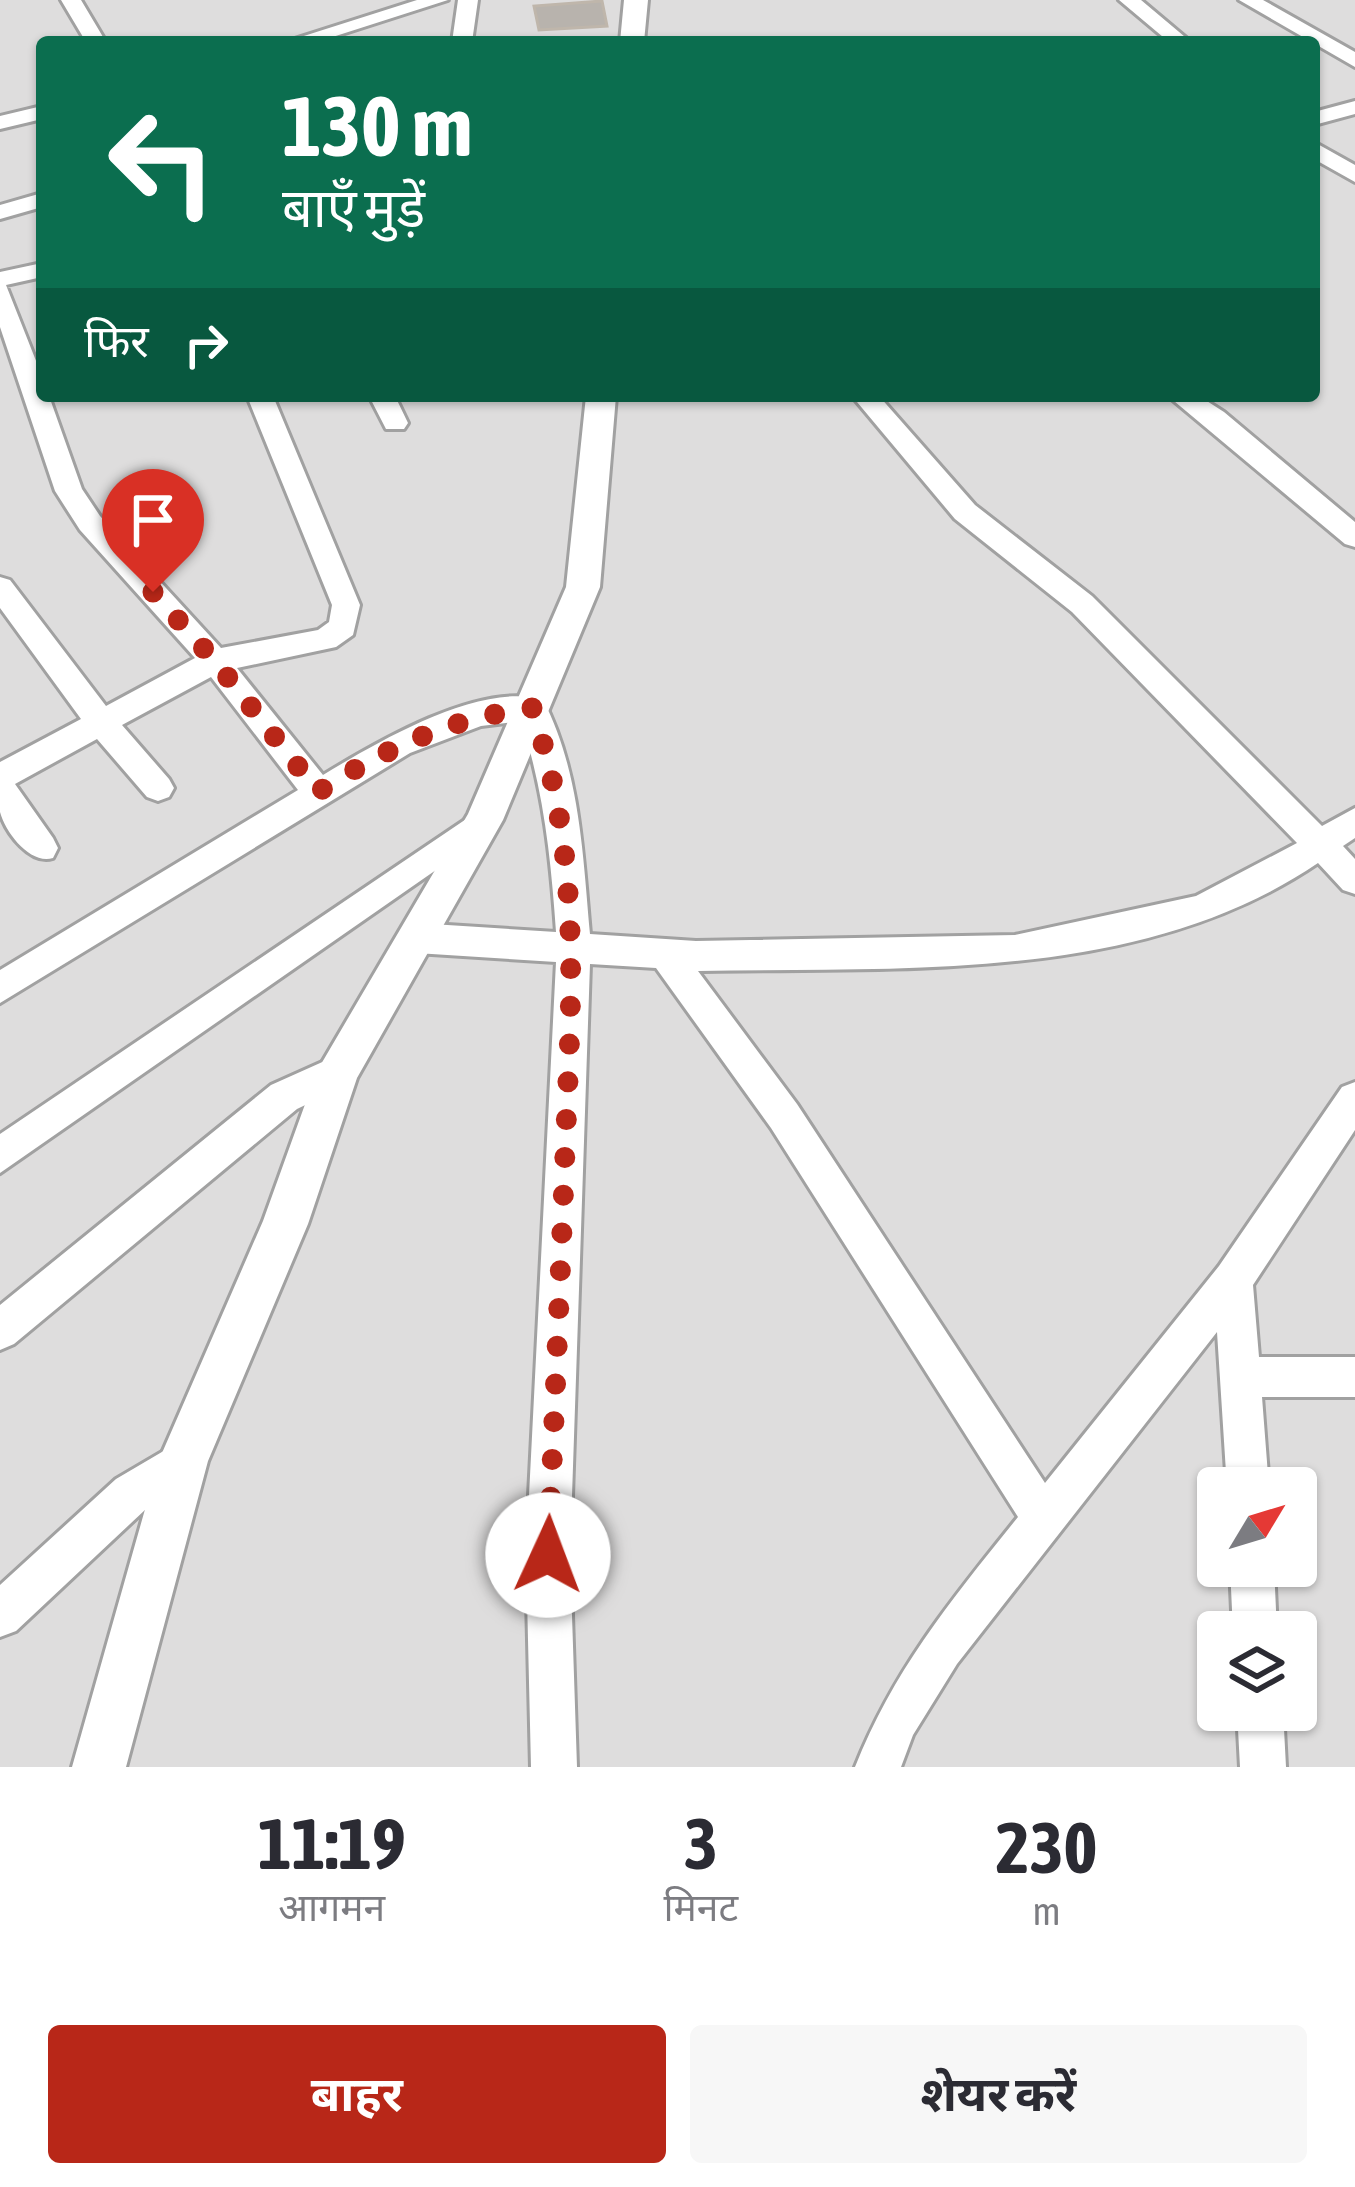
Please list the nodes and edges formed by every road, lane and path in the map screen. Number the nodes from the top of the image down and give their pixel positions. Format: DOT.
graph roads {
  1 [pos="71,0"];
  2 [pos="468,0"];
  3 [pos="636,0"];
  4 [pos="1129,0"];
  5 [pos="1249,0"];
  6 [pos="428,1"];
  7 [pos="92,36"];
  8 [pos="314,36"];
  9 [pos="463,36"];
  10 [pos="633,36"];
  11 [pos="1174,36"];
  12 [pos="1312,36"];
  13 [pos="1320,41"];
  14 [pos="1355,61"];
  15 [pos="1355,106"];
  16 [pos="36,114"];
  17 [pos="1320,117"];
  18 [pos="0,123"];
  19 [pos="1320,153"];
  20 [pos="1355,175"];
  21 [pos="36,202"];
  22 [pos="0,212"];
  23 [pos="36,271"];
  24 [pos="0,279"];
  25 [pos="0,291"];
  26 [pos="36,395"];
  27 [pos="38,402"];
  28 [pos="263,402"];
  29 [pos="385,402"];
  30 [pos="600,402"];
  31 [pos="870,402"];
  32 [pos="1190,402"];
  33 [pos="395,423"];
  34 [pos="1355,537"];
  35 [pos="0,586"];
  36 [pos="215,661"];
  37 [pos="532,708"];
  38 [pos="101,722"];
  39 [pos="0,777"];
  40 [pos="0,788"];
  41 [pos="158,788"];
  42 [pos="318,792"];
  43 [pos="484,820"];
  44 [pos="1355,821"];
  45 [pos="1318,847"];
  46 [pos="42,848"];
  47 [pos="1355,880"];
  48 [pos="416,938"];
  49 [pos="574,948"];
  50 [pos="665,953"];
  51 [pos="0,988"];
  52 [pos="338,1071"];
  53 [pos="1355,1099"];
  54 [pos="0,1155"];
  55 [pos="1233,1280"];
  56 [pos="0,1330"];
  57 [pos="1241,1377"];
  58 [pos="1355,1377"];
  59 [pos="184,1460"];
  60 [pos="1246,1467"];
  61 [pos="1042,1518"];
  62 [pos="0,1616"];
  63 [pos="1260,1731"];
  64 [pos="99,1767"];
  65 [pos="554,1767"];
  66 [pos="878,1767"];
  67 [pos="1263,1767"];
  1 -- 7 [label="street"];
  2 -- 9 [label="street"];
  3 -- 10 [label="street"];
  4 -- 11 [label="street"];
  5 -- 12 [label="street"];
  6 -- 8 [label="street"];
  13 -- 14 [label="street"];
  15 -- 17 [label="street"];
  16 -- 18 [label="street"];
  19 -- 20 [label="street"];
  21 -- 22 [label="street"];
  23 -- 24 [label="street"];
  25 -- 26 [label="street"];
  27 -- 36 [label="street"];
  28 -- 36 [label="street"];
  29 -- 33 [label="street"];
  30 -- 37 [label="street"];
  31 -- 45 [label="street"];
  32 -- 34 [label="street"];
  35 -- 38 [label="street"];
  36 -- 38 [label="street"];
  36 -- 42 [label="street"];
  37 -- 42 [label="street"];
  37 -- 43 [label="street"];
  37 -- 49 [label="street"];
  38 -- 39 [label="street"];
  38 -- 41 [label="street"];
  40 -- 46 [label="street"];
  42 -- 51 [label="street"];
  43 -- 48 [label="street"];
  43 -- 54 [label="street"];
  44 -- 45 [label="street"];
  45 -- 47 [label="street"];
  45 -- 50 [label="street"];
  48 -- 49 [label="street"];
  48 -- 52 [label="street"];
  49 -- 50 [label="street"];
  49 -- 65 [label="street"];
  50 -- 61 [label="street"];
  52 -- 56 [label="street"];
  52 -- 59 [label="street"];
  53 -- 55 [label="street"];
  55 -- 57 [label="street"];
  55 -- 61 [label="street"];
  57 -- 58 [label="street"];
  57 -- 60 [label="street"];
  59 -- 62 [label="street"];
  59 -- 64 [label="street"];
  61 -- 66 [label="street"];
  63 -- 67 [label="street"];
}
